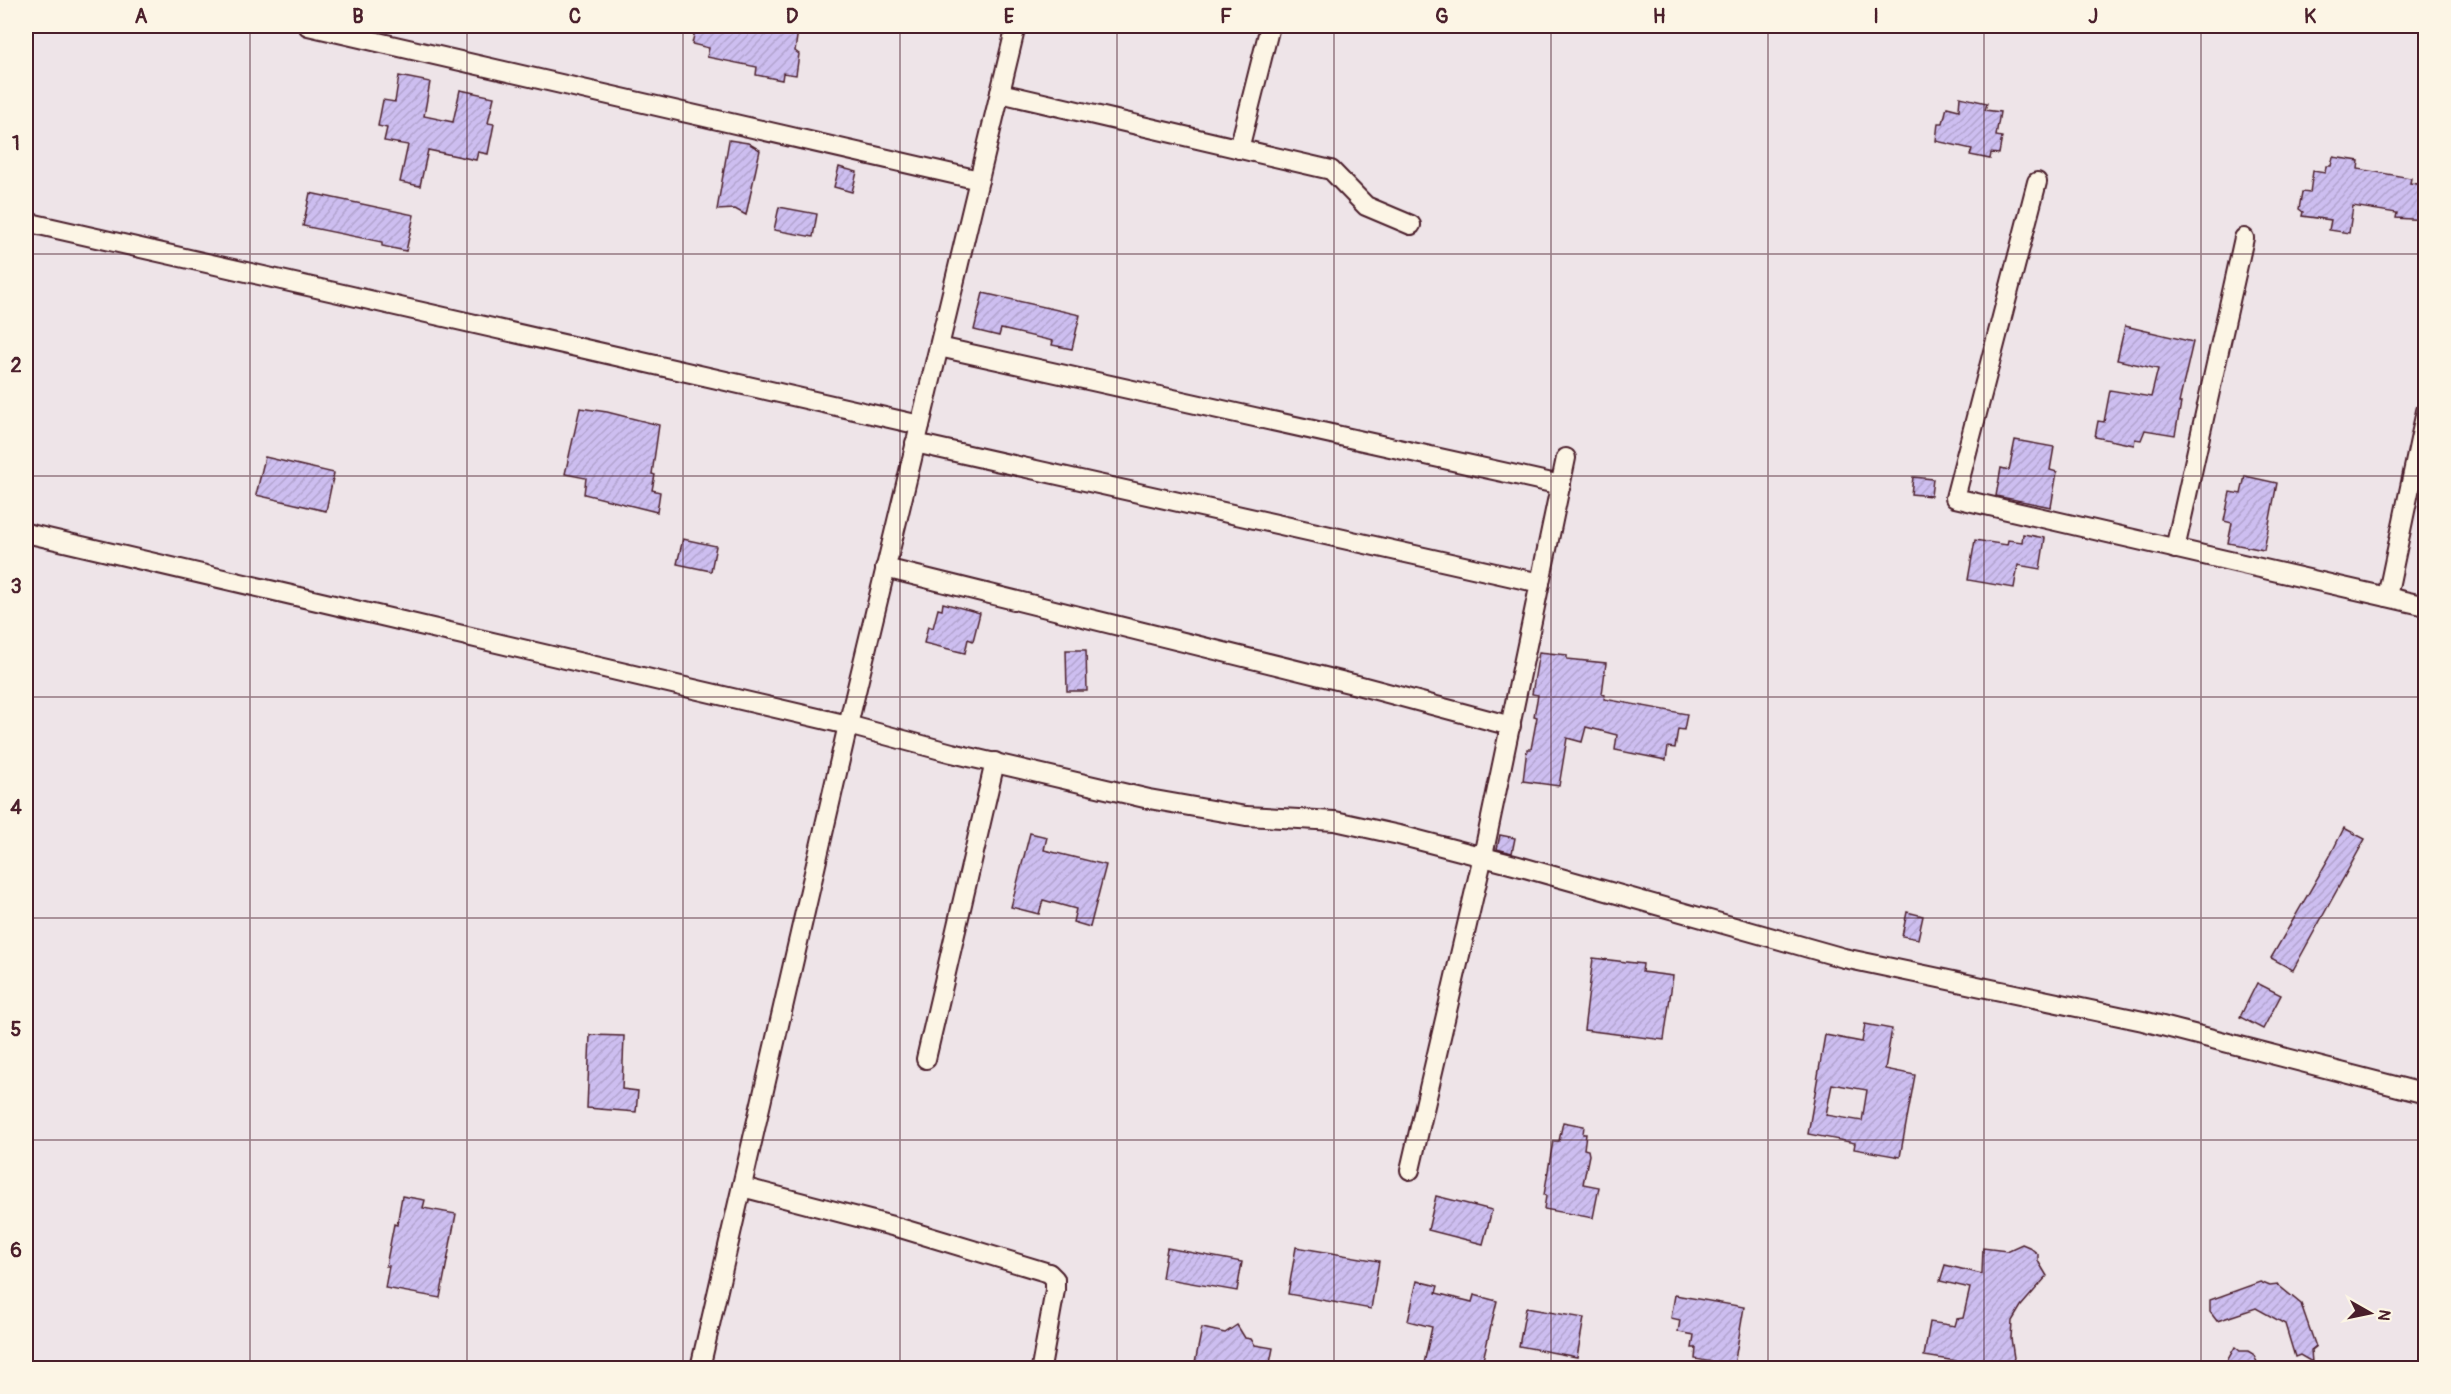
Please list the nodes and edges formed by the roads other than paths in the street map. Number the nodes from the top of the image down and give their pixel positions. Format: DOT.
graph roads {
  1 [pos="308,26"];
  2 [pos="1016,26"];
  3 [pos="1270,26"];
  4 [pos="1000,93"];
  5 [pos="1239,148"];
  6 [pos="979,180"];
  7 [pos="2037,182"];
  8 [pos="26,222"];
  9 [pos="1411,225"];
  10 [pos="2244,238"];
  11 [pos="939,347"];
  12 [pos="2426,411"];
  13 [pos="918,434"];
  14 [pos="1566,458"];
  15 [pos="1561,485"];
  16 [pos="26,533"];
  17 [pos="2175,549"];
  18 [pos="885,568"];
  19 [pos="1540,583"];
  20 [pos="2387,597"];
  21 [pos="2426,606"];
  22 [pos="848,724"];
  23 [pos="1511,726"];
  24 [pos="995,762"];
  25 [pos="1483,856"];
  26 [pos="926,1059"];
  27 [pos="2426,1094"];
  28 [pos="1410,1170"];
  29 [pos="742,1187"];
  30 [pos="700,1368"];
  31 [pos="1041,1368"];
  1 -- 6 [label="street"];
  2 -- 4 [label="street"];
  3 -- 5 [label="street"];
  4 -- 5 [label="street"];
  4 -- 6 [label="street"];
  5 -- 9 [label="street"];
  6 -- 11 [label="street"];
  7 -- 17 [label="street"];
  8 -- 13 [label="street"];
  10 -- 17 [label="street"];
  11 -- 13 [label="street"];
  11 -- 15 [label="street"];
  12 -- 20 [label="street"];
  13 -- 18 [label="street"];
  13 -- 19 [label="street"];
  14 -- 15 [label="street"];
  15 -- 19 [label="street"];
  16 -- 22 [label="street"];
  17 -- 20 [label="street"];
  18 -- 22 [label="street"];
  18 -- 23 [label="street"];
  19 -- 23 [label="street"];
  20 -- 21 [label="street"];
  22 -- 24 [label="street"];
  22 -- 29 [label="street"];
  23 -- 25 [label="street"];
  24 -- 25 [label="street"];
  24 -- 26 [label="street"];
  25 -- 27 [label="street"];
  25 -- 28 [label="street"];
  29 -- 30 [label="street"];
  29 -- 31 [label="street"];
}
